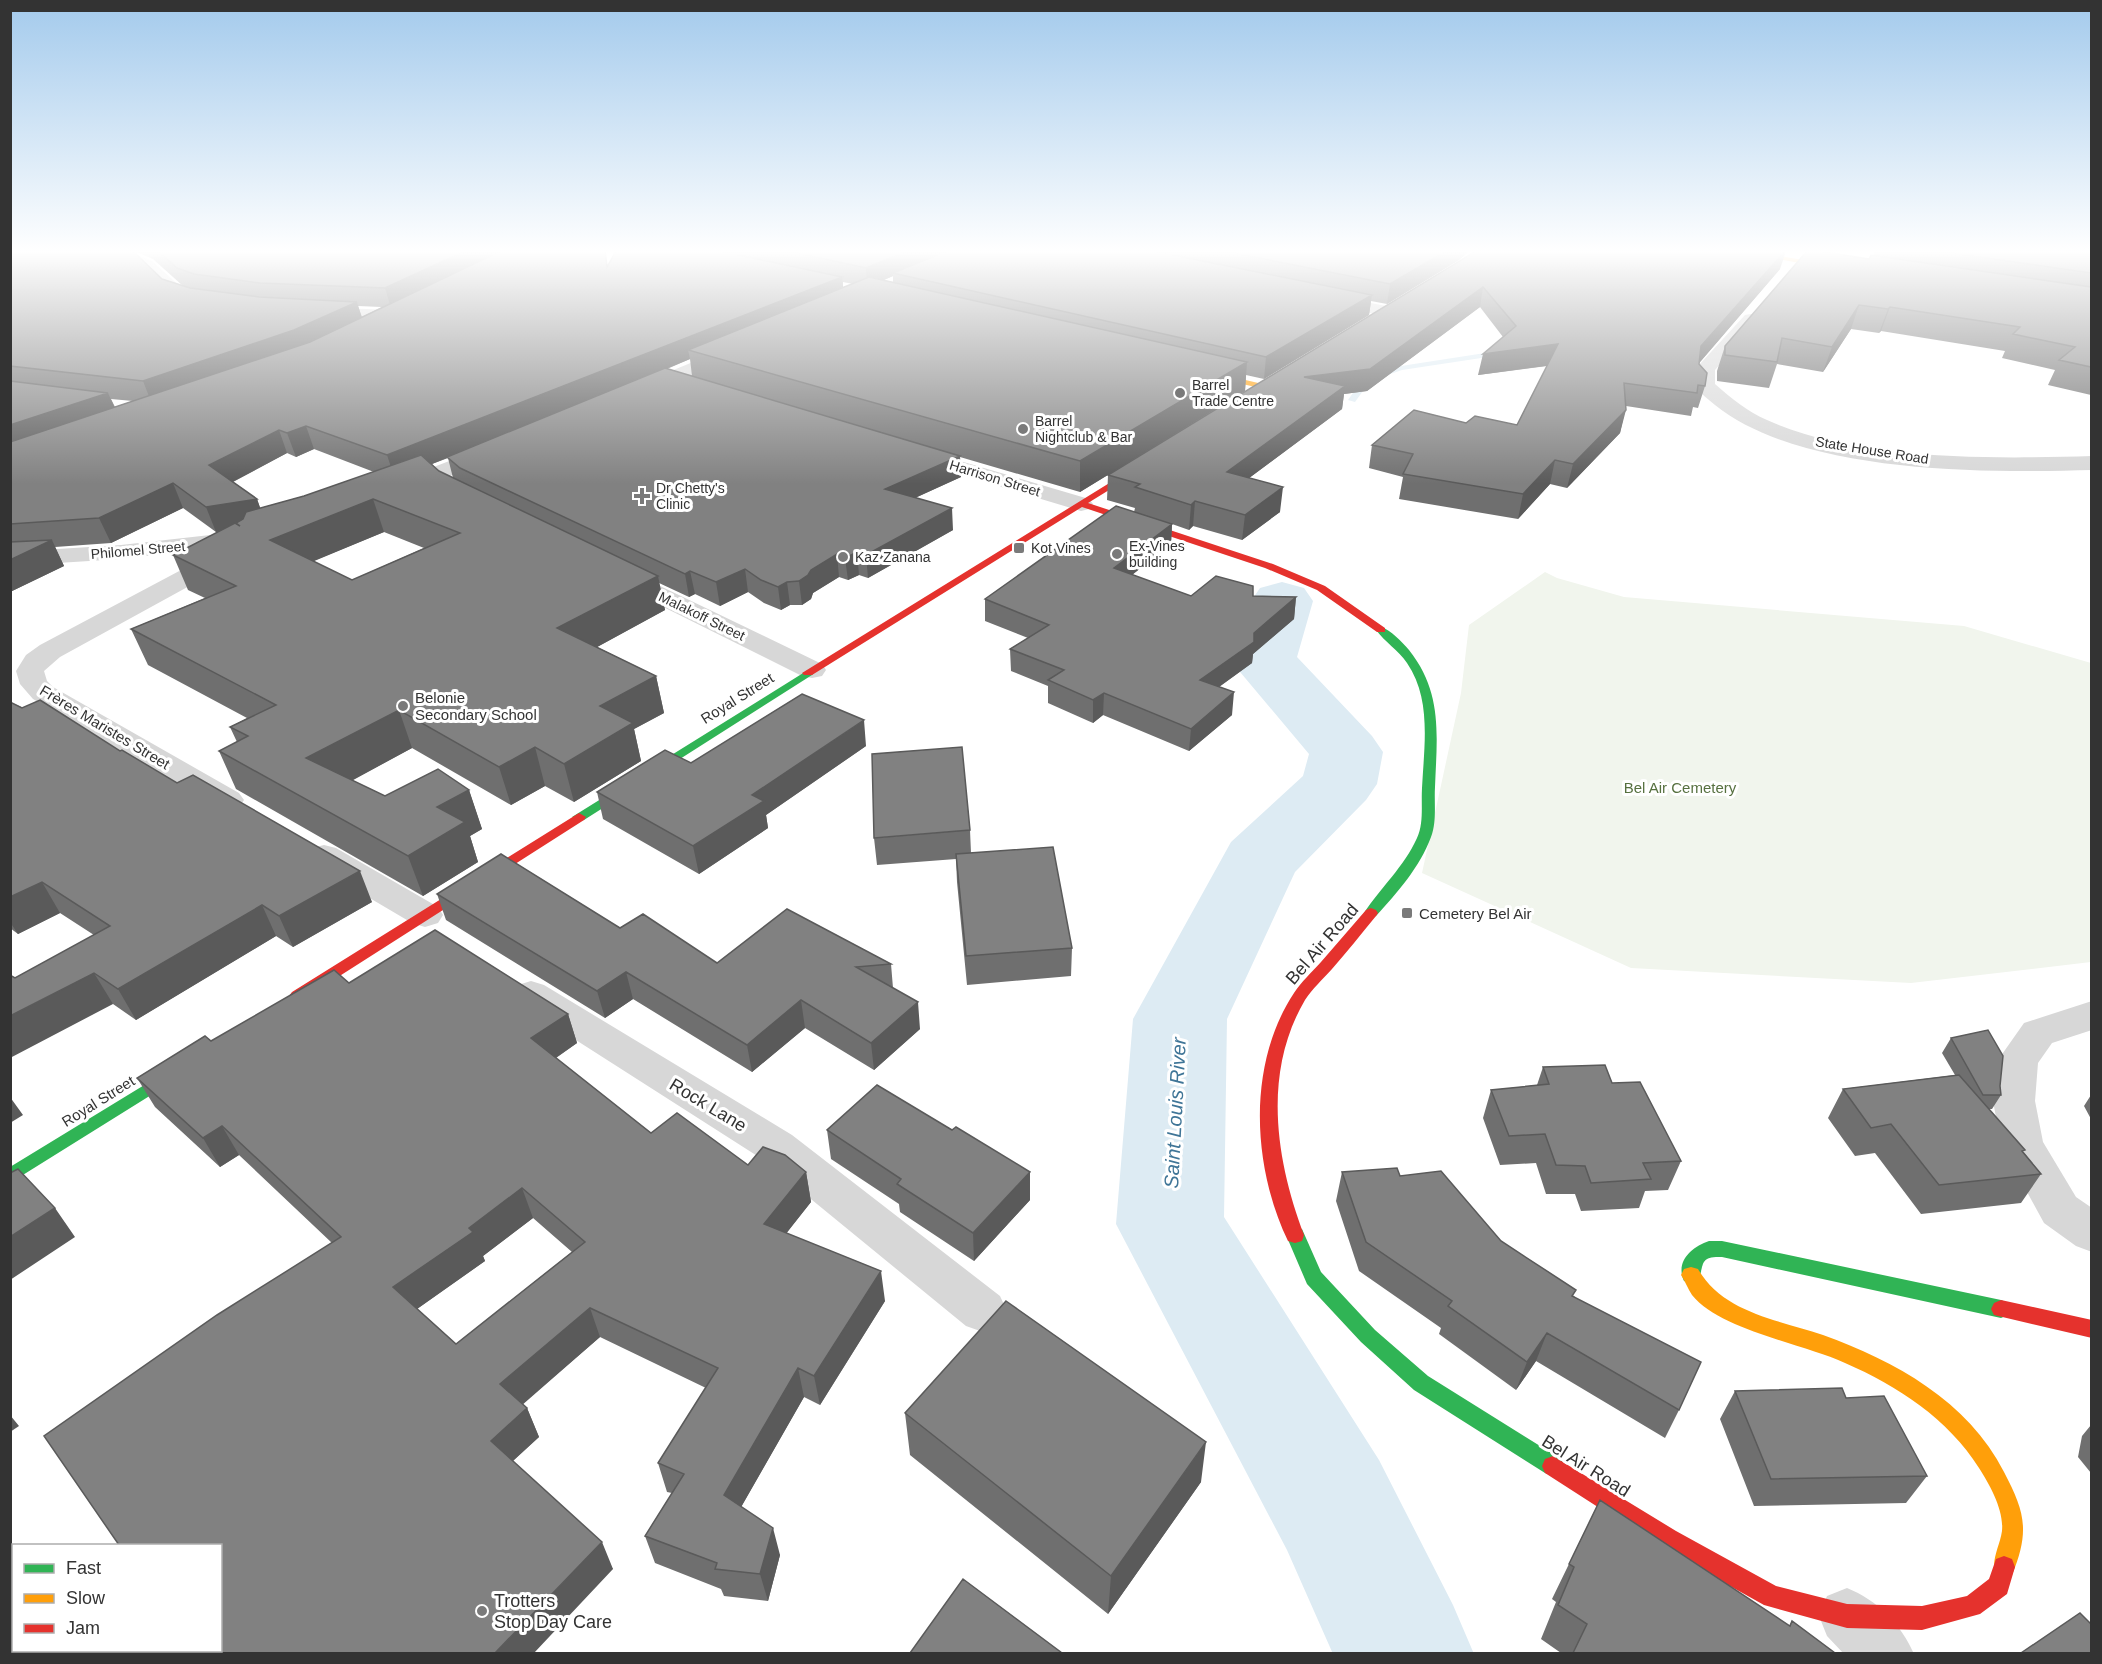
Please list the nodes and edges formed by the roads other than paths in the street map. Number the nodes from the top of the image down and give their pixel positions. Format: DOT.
graph roads {
  1 [pos="365,329"];
  2 [pos="1743,329"];
  3 [pos="360,331"];
  4 [pos="753,343"];
  5 [pos="1187,369"];
  6 [pos="669,379"];
  7 [pos="703,389"];
  8 [pos="624,397"];
  9 [pos="1248,400"];
  10 [pos="514,442"];
  11 [pos="898,448"];
  12 [pos="1160,455"];
  13 [pos="2091,463"];
  14 [pos="382,495"];
  15 [pos="1081,504"];
  16 [pos="265,535"];
  17 [pos="10,559"];
  18 [pos="603,568"];
  19 [pos="812,670"];
  20 [pos="247,811"];
  21 [pos="297,840"];
  22 [pos="430,925"];
  23 [pos="496,971"];
  24 [pos="285,1004"];
  25 [pos="2091,1015"];
  26 [pos="193,1061"];
  27 [pos="10,1176"];
  28 [pos="2091,1233"];
  29 [pos="983,1311"];
  30 [pos="2091,1329"];
  31 [pos="1866,1635"];
  1 -- 3 [label="street"];
  2 -- 13 [label="street, State House Road"];
  4 -- 6 [label="street"];
  5 -- 9 [label="main road"];
  6 -- 7 [label="street"];
  6 -- 8 [label="street"];
  10 -- 14 [label="street"];
  11 -- 15 [label="street, Harrison Street"];
  12 -- 15 [label="main road, Royal Street"];
  15 -- 19 [label="main road, Royal Street"];
  15 -- 31 [label="main road, Bel Air Road"];
  16 -- 17 [label="street, Philomel Street"];
  16 -- 20 [label="street, Frères Maristes Street"];
  18 -- 19 [label="street, Malakoff Street"];
  19 -- 22 [label="main road, Royal Street"];
  21 -- 22 [label="street"];
  22 -- 24 [label="main road, Royal Street"];
  23 -- 29 [label="street, Rock Lane"];
  25 -- 28 [label="street"];
  26 -- 27 [label="main road, Royal Street"];
  30 -- 31 [label="main road, Bel Air Road"];
}
